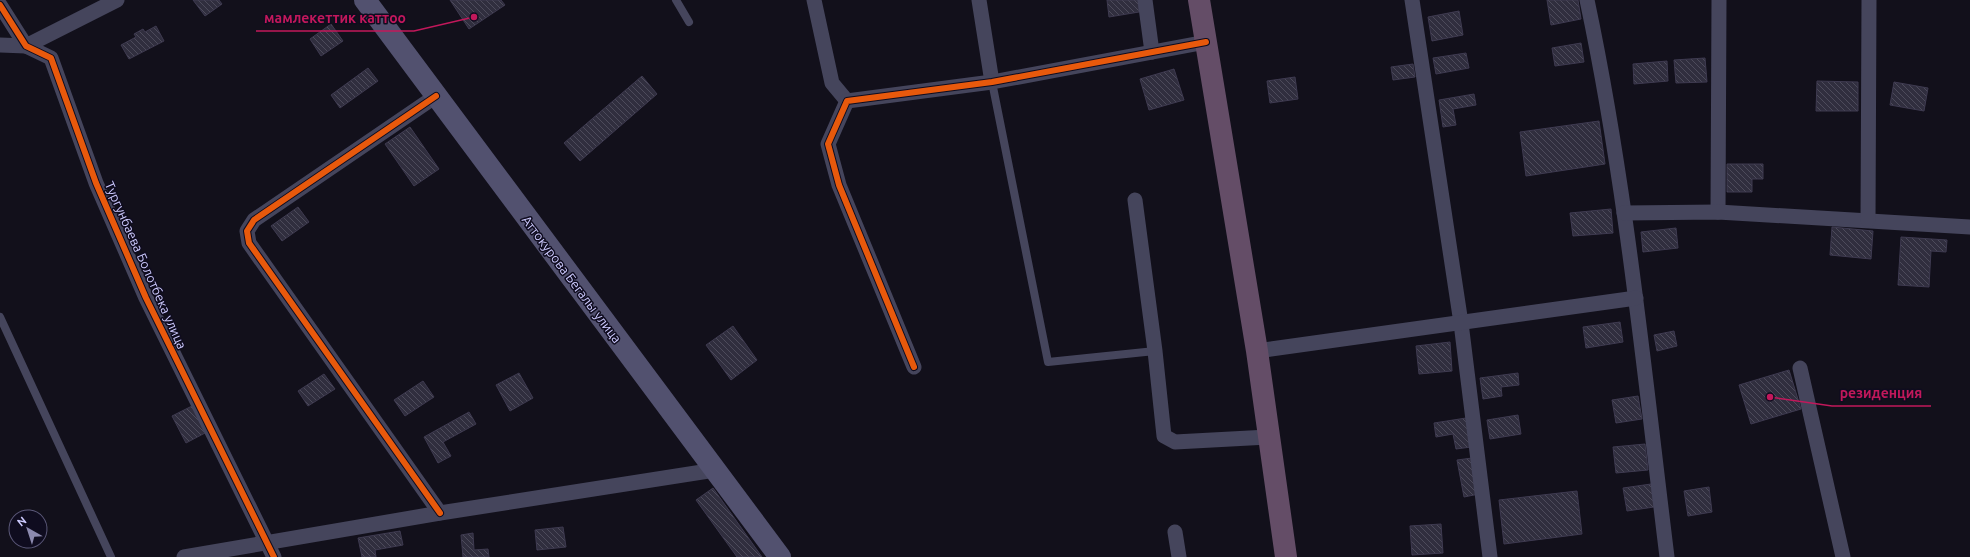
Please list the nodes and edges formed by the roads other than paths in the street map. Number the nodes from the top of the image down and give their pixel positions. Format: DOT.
graph roads {
  1 [pos="117,0"];
  2 [pos="365,0"];
  3 [pos="676,0"];
  4 [pos="814,0"];
  5 [pos="979,0"];
  6 [pos="1145,0"];
  7 [pos="1199,0"];
  8 [pos="1412,0"];
  9 [pos="1588,0"];
  10 [pos="1719,0"];
  11 [pos="1869,0"];
  12 [pos="0,5"];
  13 [pos="690,22"];
  14 [pos="1206,42"];
  15 [pos="0,45"];
  16 [pos="26,46"];
  17 [pos="1152,52"];
  18 [pos="992,82"];
  19 [pos="436,96"];
  20 [pos="847,101"];
  21 [pos="1135,200"];
  22 [pos="1718,212"];
  23 [pos="1624,213"];
  24 [pos="1868,220"];
  25 [pos="1970,227"];
  26 [pos="1636,298"];
  27 [pos="0,317"];
  28 [pos="1462,323"];
  29 [pos="1155,351"];
  30 [pos="1257,351"];
  31 [pos="914,367"];
  32 [pos="1800,368"];
  33 [pos="1268,438"];
  34 [pos="715,470"];
  35 [pos="440,513"];
  36 [pos="1175,532"];
  37 [pos="267,544"];
  38 [pos="1284,556"];
  39 [pos="111,557"];
  40 [pos="184,557"];
  41 [pos="274,557"];
  42 [pos="780,557"];
  43 [pos="1179,557"];
  44 [pos="1490,557"];
  45 [pos="1667,557"];
  46 [pos="1843,557"];
  1 -- 16 [label="street"];
  2 -- 19 [label="main road, Аттокурова Бегалы улица"];
  3 -- 13 [label="lane"];
  4 -- 20 [label="street"];
  5 -- 18 [label="street"];
  6 -- 17 [label="street"];
  7 -- 14 [label="highway"];
  8 -- 28 [label="street"];
  9 -- 23 [label="street"];
  10 -- 22 [label="street"];
  11 -- 24 [label="street"];
  12 -- 16 [label="street"];
  14 -- 17 [label="street"];
  14 -- 30 [label="highway"];
  15 -- 16 [label="street"];
  16 -- 37 [label="street, Тургунбаева Болотбека улица"];
  17 -- 18 [label="street"];
  18 -- 20 [label="street"];
  18 -- 29 [label="lane"];
  19 -- 34 [label="main road, Аттокурова Бегалы улица"];
  19 -- 35 [label="street"];
  20 -- 31 [label="street"];
  21 -- 29 [label="street"];
  22 -- 23 [label="street"];
  22 -- 24 [label="street"];
  23 -- 26 [label="street"];
  24 -- 25 [label="street"];
  26 -- 28 [label="street"];
  26 -- 45 [label="street"];
  27 -- 39 [label="lane"];
  28 -- 30 [label="street"];
  28 -- 44 [label="street"];
  29 -- 33 [label="street"];
  30 -- 33 [label="highway"];
  32 -- 46 [label="street"];
  33 -- 38 [label="highway"];
  34 -- 35 [label="street"];
  34 -- 42 [label="main road, Аттокурова Бегалы улица"];
  35 -- 37 [label="street"];
  36 -- 43 [label="street"];
  37 -- 40 [label="street"];
  37 -- 41 [label="street, Тургунбаева Болотбека улица"];
}
